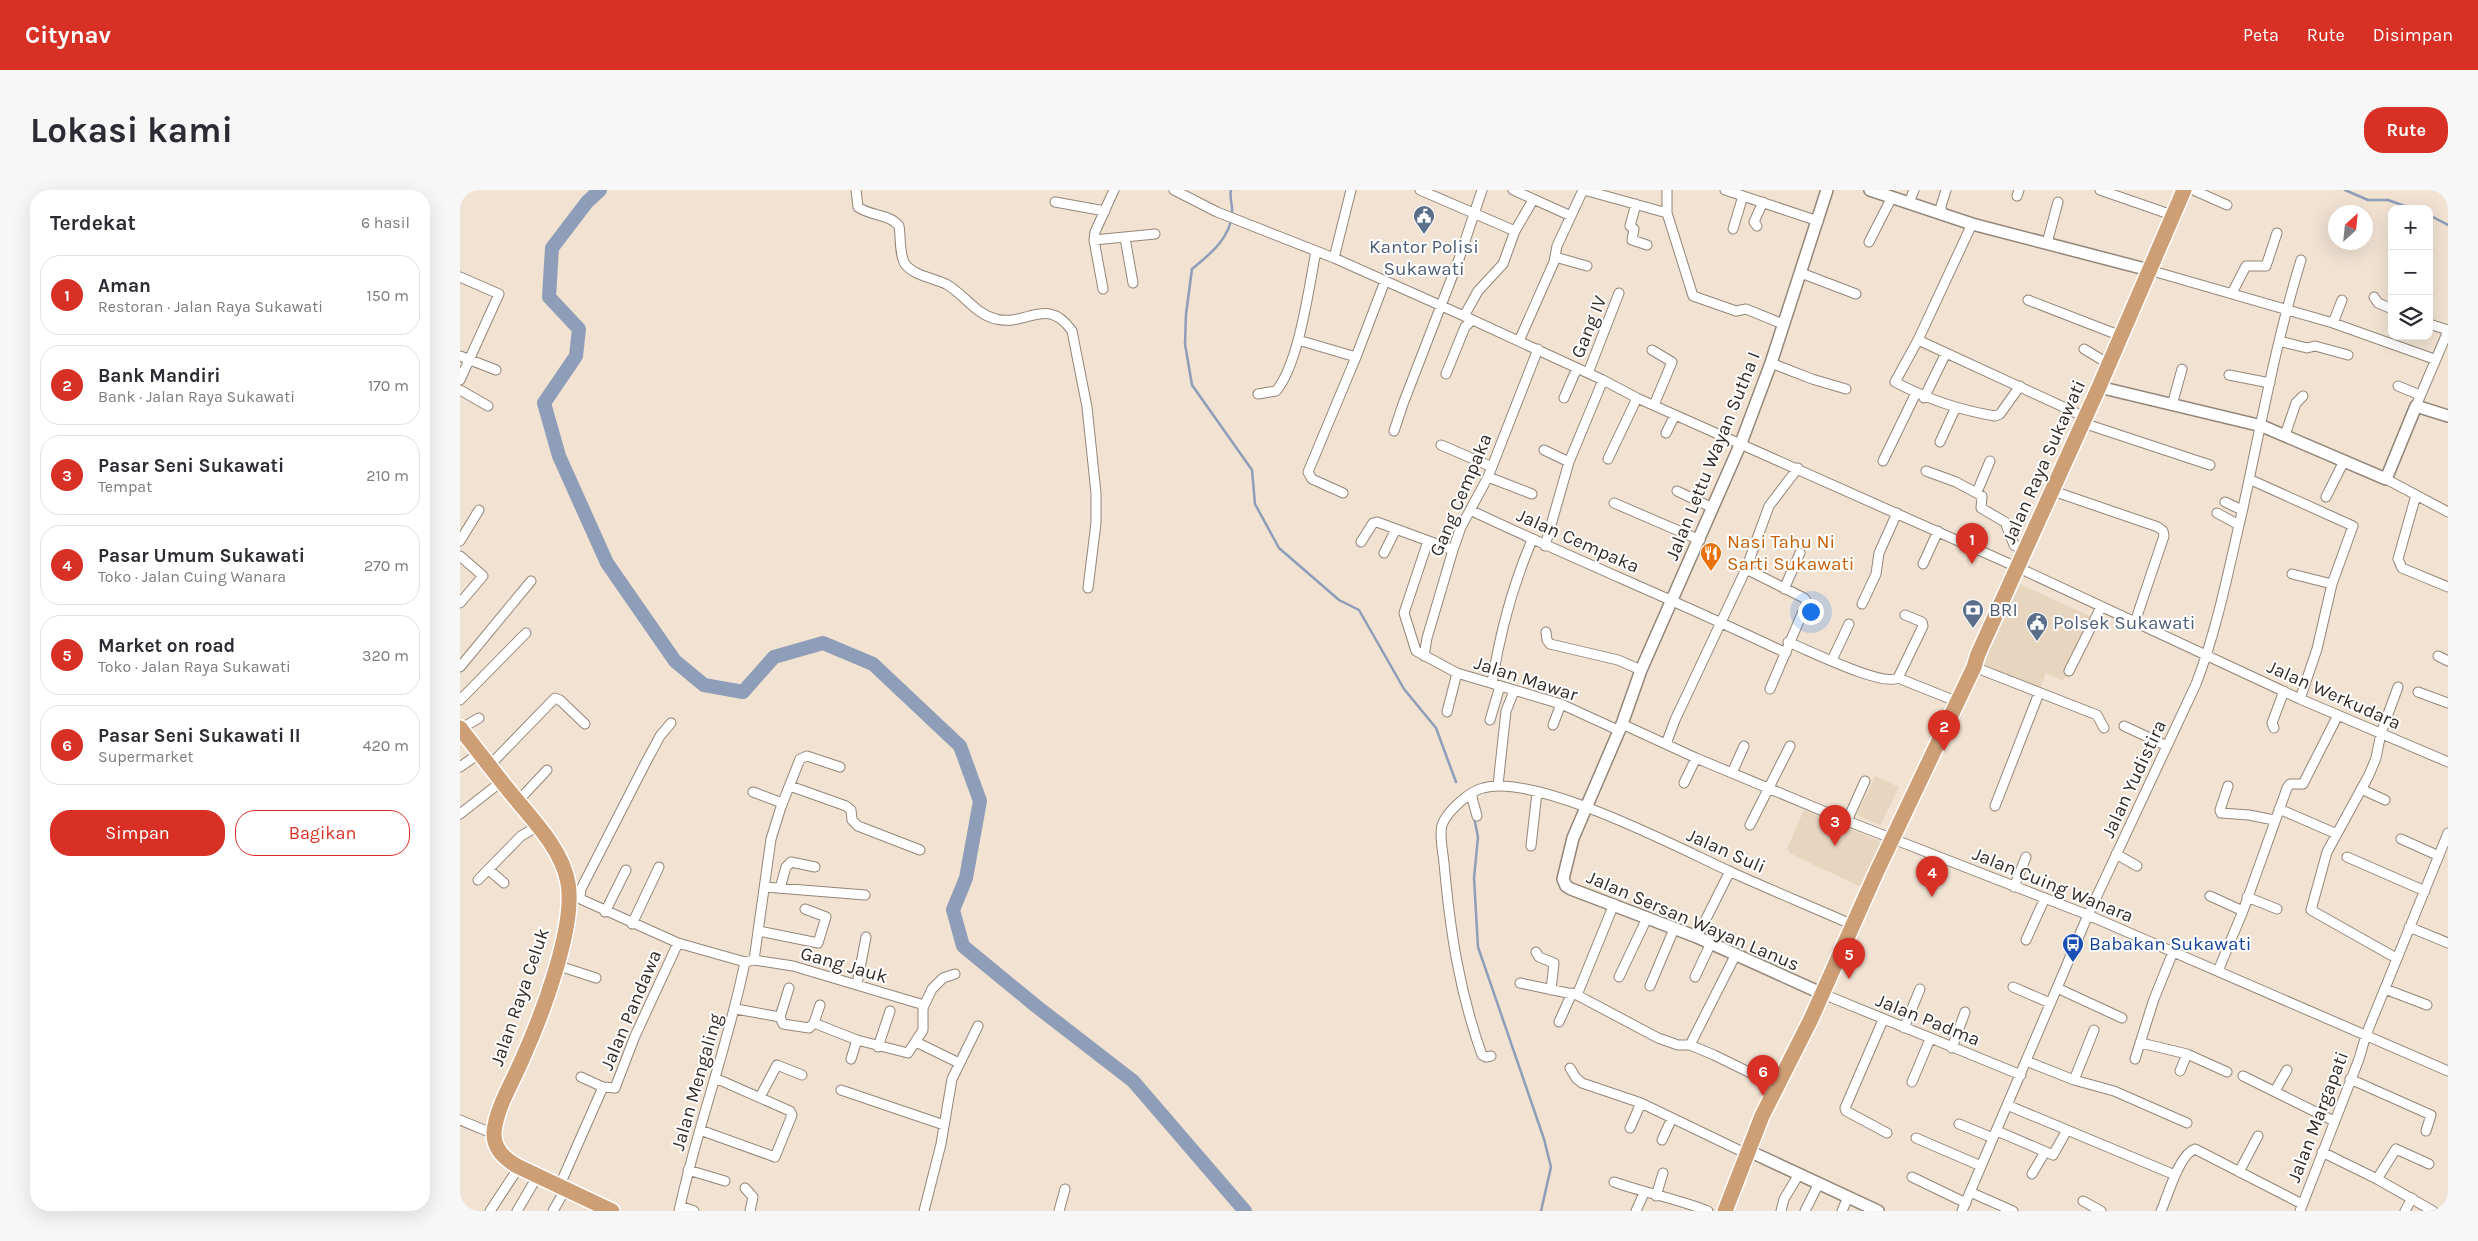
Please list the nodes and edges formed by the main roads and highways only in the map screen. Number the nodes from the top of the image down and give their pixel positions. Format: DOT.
graph roads {
  1 [pos="2184,190"];
  2 [pos="460,729"];
  3 [pos="596,1208"];
  4 [pos="612,1211"];
  5 [pos="1725,1211"];
  1 -- 5 [label="highway, Jalan Raya Sukawati"];
  2 -- 3 [label="highway, Jalan Raya Celuk"];
  3 -- 4 [label="highway"];
}
